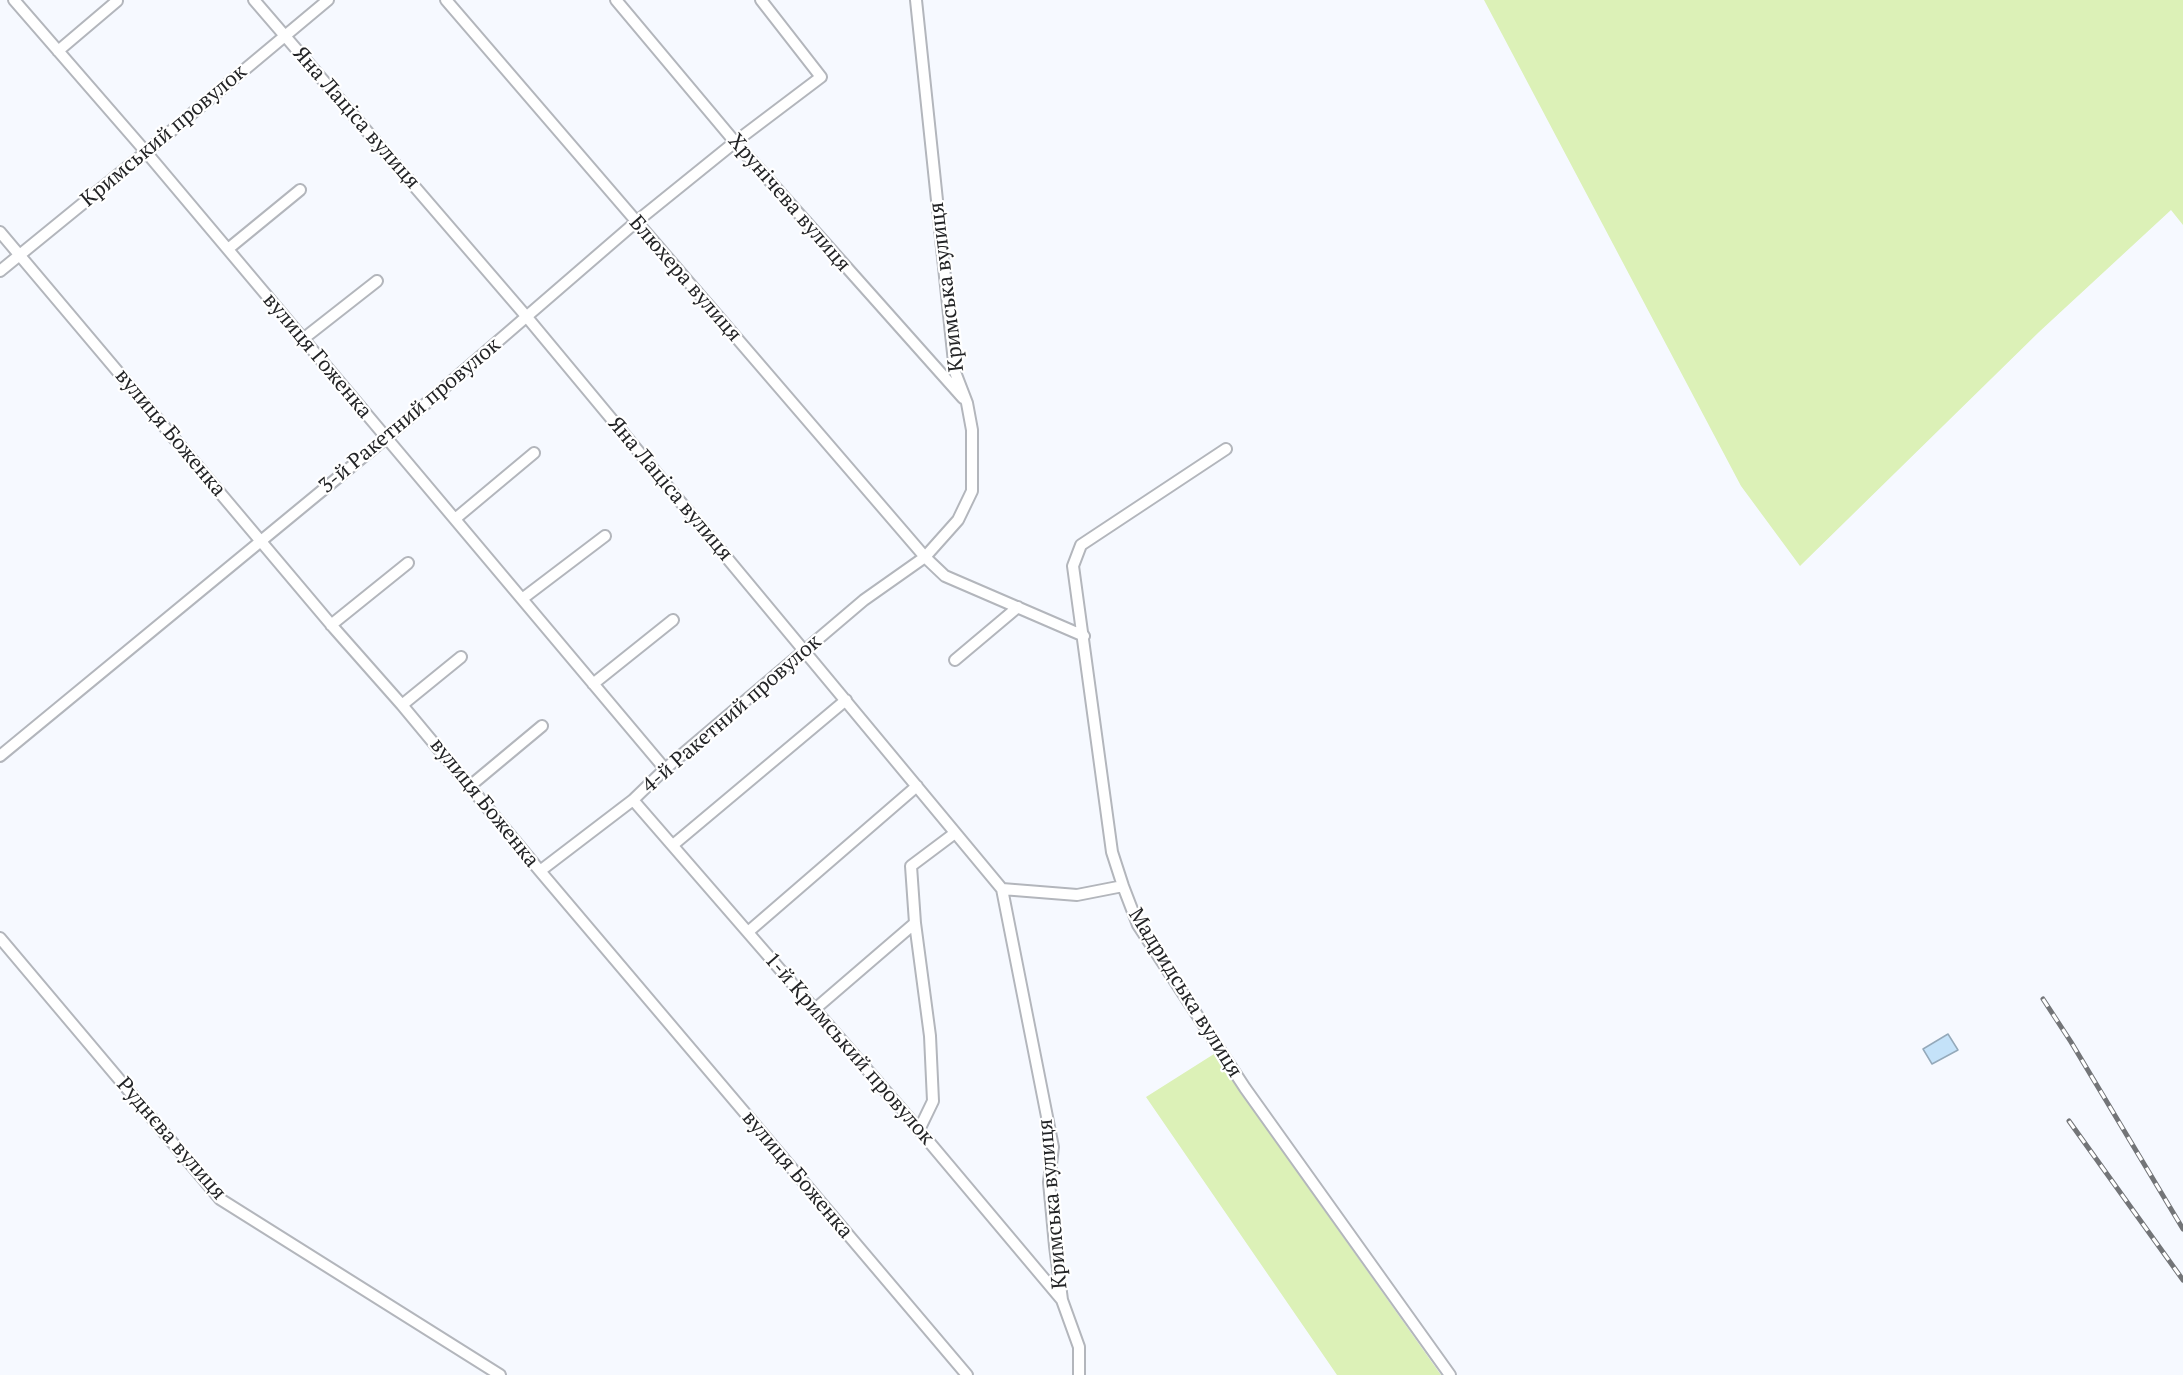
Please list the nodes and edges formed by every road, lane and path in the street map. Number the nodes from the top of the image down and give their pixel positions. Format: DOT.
graph roads {
  1 [pos="14,0"];
  2 [pos="254,0"];
  3 [pos="328,0"];
  4 [pos="446,0"];
  5 [pos="616,0"];
  6 [pos="761,0"];
  7 [pos="772,0"];
  8 [pos="916,0"];
  9 [pos="117,1"];
  10 [pos="774,19"];
  11 [pos="285,36"];
  12 [pos="58,51"];
  13 [pos="735,142"];
  14 [pos="146,152"];
  15 [pos="300,190"];
  16 [pos="636,222"];
  17 [pos="0,232"];
  18 [pos="228,249"];
  19 [pos="19,255"];
  20 [pos="0,272"];
  21 [pos="377,281"];
  22 [pos="526,316"];
  23 [pos="303,339"];
  24 [pos="967,403"];
  25 [pos="386,438"];
  26 [pos="1226,449"];
  27 [pos="534,453"];
  28 [pos="455,519"];
  29 [pos="604,536"];
  30 [pos="261,540"];
  31 [pos="925,557"];
  32 [pos="408,562"];
  33 [pos="522,599"];
  34 [pos="1018,607"];
  35 [pos="672,620"];
  36 [pos="331,625"];
  37 [pos="1084,636"];
  38 [pos="804,651"];
  39 [pos="461,657"];
  40 [pos="955,660"];
  41 [pos="594,684"];
  42 [pos="846,700"];
  43 [pos="402,705"];
  44 [pos="542,726"];
  45 [pos="0,756"];
  46 [pos="664,769"];
  47 [pos="470,786"];
  48 [pos="917,786"];
  49 [pos="633,800"];
  50 [pos="955,833"];
  51 [pos="673,845"];
  52 [pos="540,871"];
  53 [pos="1123,886"];
  54 [pos="1002,889"];
  55 [pos="915,923"];
  56 [pos="748,932"];
  57 [pos="0,938"];
  58 [pos="814,1010"];
  59 [pos="918,1130"];
  60 [pos="1062,1300"];
  61 [pos="500,1375"];
  62 [pos="967,1375"];
  63 [pos="1079,1375"];
  64 [pos="1450,1375"];
  1 -- 12 [label="street, вулиця Гоженка"];
  2 -- 11 [label="street, Яна Лаціса вулиця"];
  3 -- 11 [label="street, Кримський провулок"];
  4 -- 16 [label="street, Блюхера вулиця"];
  5 -- 13 [label="street, Хрунічева вулиця"];
  6 -- 10 [label="street"];
  7 -- 10 [label="street"];
  8 -- 24 [label="street, Кримська вулиця"];
  9 -- 12 [label="street"];
  10 -- 13 [label="street, 3-й Ракетний провулок"];
  11 -- 14 [label="street, Кримський провулок"];
  11 -- 22 [label="street, Яна Лаціса вулиця"];
  12 -- 14 [label="street, вулиця Гоженка"];
  13 -- 16 [label="street, 3-й Ракетний провулок"];
  13 -- 24 [label="street, Хрунічева вулиця"];
  14 -- 18 [label="street, вулиця Гоженка"];
  14 -- 19 [label="street, Кримський провулок"];
  15 -- 18 [label="street"];
  16 -- 22 [label="street, 3-й Ракетний провулок"];
  16 -- 31 [label="street, Блюхера вулиця"];
  17 -- 19 [label="street, вулиця Боженка"];
  18 -- 23 [label="street, вулиця Гоженка"];
  19 -- 20 [label="street, Кримський провулок"];
  19 -- 30 [label="street, вулиця Боженка"];
  21 -- 23 [label="street"];
  22 -- 25 [label="street, 3-й Ракетний провулок"];
  22 -- 38 [label="street, Яна Лаціса вулиця"];
  23 -- 25 [label="street, вулиця Гоженка"];
  24 -- 31 [label="street, Кримська вулиця"];
  25 -- 28 [label="street, вулиця Гоженка"];
  25 -- 30 [label="street, 3-й Ракетний провулок"];
  26 -- 37 [label="street, Мадридська вулиця"];
  27 -- 28 [label="street"];
  28 -- 33 [label="street, вулиця Гоженка"];
  29 -- 33 [label="street"];
  30 -- 36 [label="street, вулиця Боженка"];
  30 -- 45 [label="street, 3-й Ракетний провулок"];
  31 -- 34 [label="street, Блюхера вулиця"];
  31 -- 38 [label="street, 4-й Ракетний провулок"];
  32 -- 36 [label="street"];
  33 -- 41 [label="street, вулиця Гоженка"];
  34 -- 37 [label="street, Блюхера вулиця"];
  34 -- 40 [label="street"];
  35 -- 41 [label="street"];
  36 -- 43 [label="street, вулиця Боженка"];
  37 -- 53 [label="street, Мадридська вулиця"];
  38 -- 42 [label="street, Яна Лаціса вулиця"];
  38 -- 46 [label="street, 4-й Ракетний провулок"];
  39 -- 43 [label="street"];
  41 -- 46 [label="street, вулиця Гоженка"];
  42 -- 48 [label="street, Яна Лаціса вулиця"];
  42 -- 51 [label="street"];
  43 -- 47 [label="street, вулиця Боженка"];
  44 -- 47 [label="street"];
  46 -- 49 [label="street, 4-й Ракетний провулок"];
  47 -- 52 [label="street, вулиця Боженка"];
  48 -- 50 [label="street, Яна Лаціса вулиця"];
  48 -- 56 [label="street"];
  49 -- 51 [label="street, 1-й Кримський провулок"];
  49 -- 52 [label="street, 4-й Ракетний провулок"];
  50 -- 54 [label="street, Яна Лаціса вулиця"];
  50 -- 55 [label="street"];
  51 -- 56 [label="street, 1-й Кримський провулок"];
  52 -- 62 [label="street, вулиця Боженка"];
  53 -- 54 [label="street"];
  53 -- 64 [label="street, Мадридська вулиця"];
  54 -- 60 [label="street, Кримська вулиця"];
  55 -- 58 [label="street"];
  55 -- 59 [label="street"];
  56 -- 58 [label="street, 1-й Кримський провулок"];
  57 -- 61 [label="street, Руднєва вулиця"];
  58 -- 59 [label="street, 1-й Кримський провулок"];
  59 -- 60 [label="street, 1-й Кримський провулок"];
  60 -- 63 [label="street, Кримська вулиця"];
}
